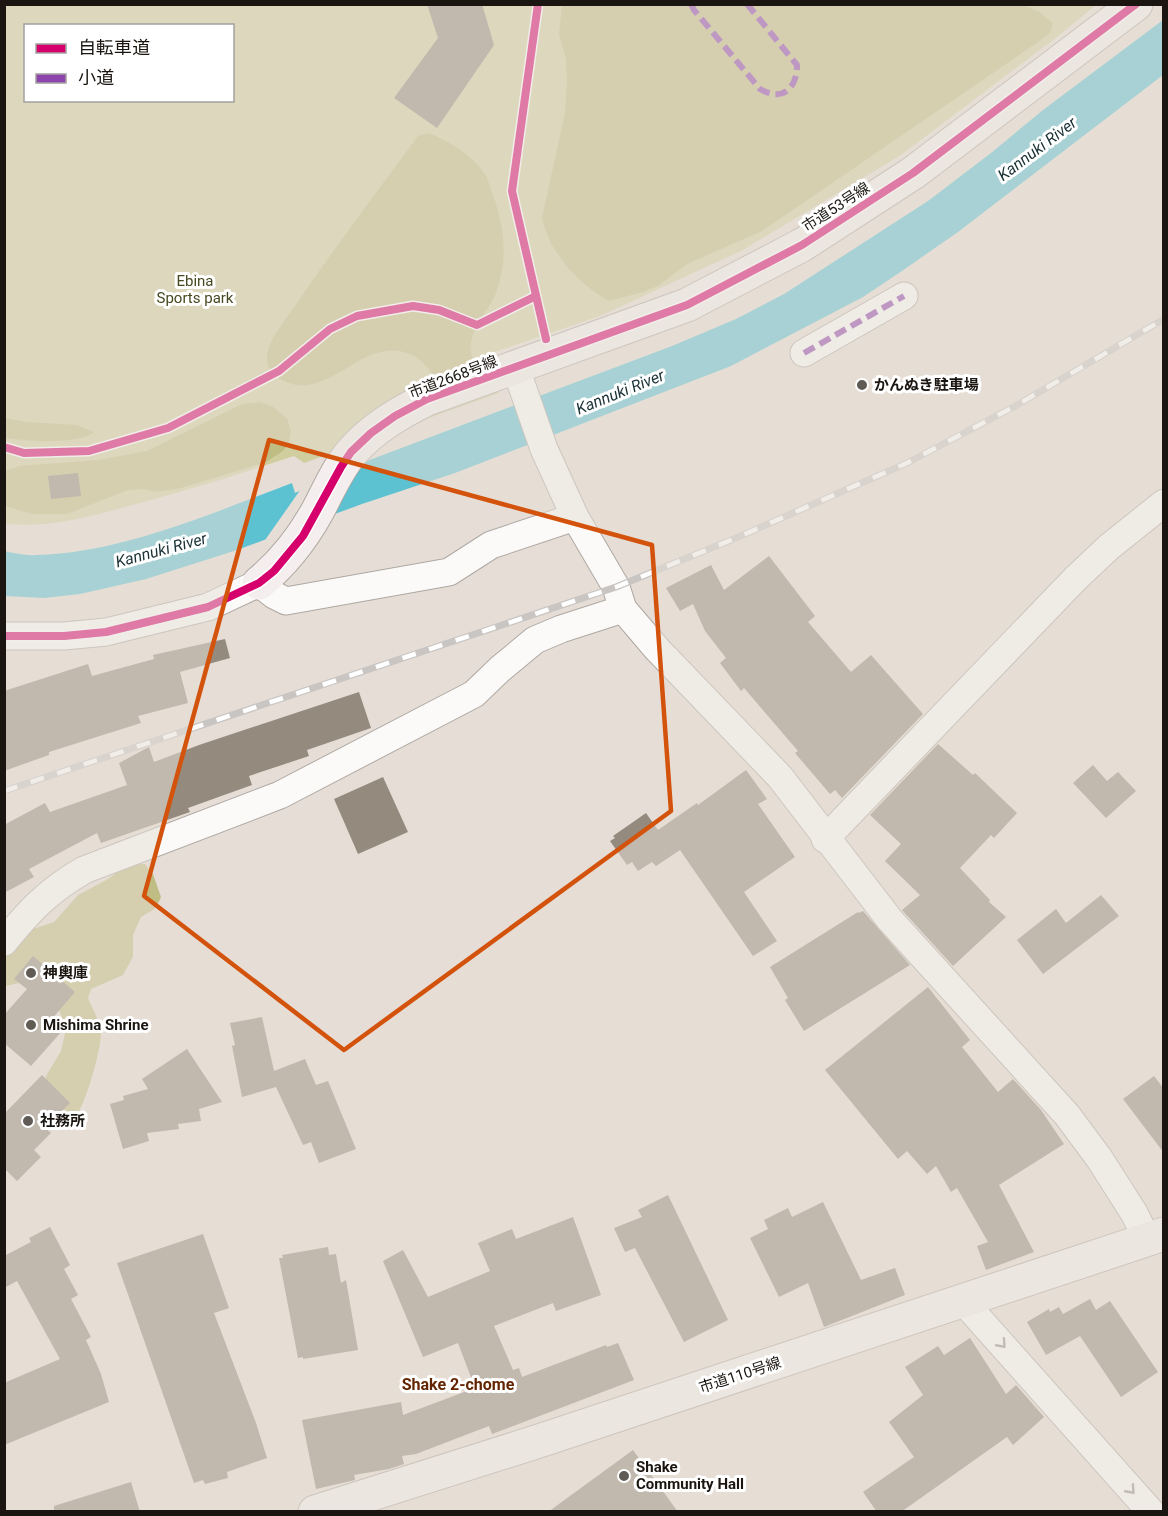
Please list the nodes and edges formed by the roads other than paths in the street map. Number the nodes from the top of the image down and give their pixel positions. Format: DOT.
graph roads {
  1 [pos="1136,4"];
  2 [pos="904,296"];
  3 [pos="804,353"];
  4 [pos="520,380"];
  5 [pos="1164,503"];
  6 [pos="575,517"];
  7 [pos="259,583"];
  8 [pos="623,609"];
  9 [pos="4,636"];
  10 [pos="825,839"];
  11 [pos="4,942"];
  12 [pos="1155,1236"];
  13 [pos="963,1301"];
  14 [pos="315,1512"];
  15 [pos="1150,1512"];
  1 -- 4 [label="street, 市道53号線"];
  2 -- 3 [label="street"];
  4 -- 6 [label="street"];
  4 -- 7 [label="street, 市道2668号線"];
  5 -- 10 [label="street"];
  6 -- 7 [label="street"];
  6 -- 8 [label="street"];
  7 -- 9 [label="street"];
  8 -- 10 [label="street"];
  8 -- 11 [label="street"];
  10 -- 12 [label="street"];
  12 -- 13 [label="street, 市道110号線"];
  13 -- 14 [label="street, 市道110号線"];
  13 -- 15 [label="street, one-way"];
}
